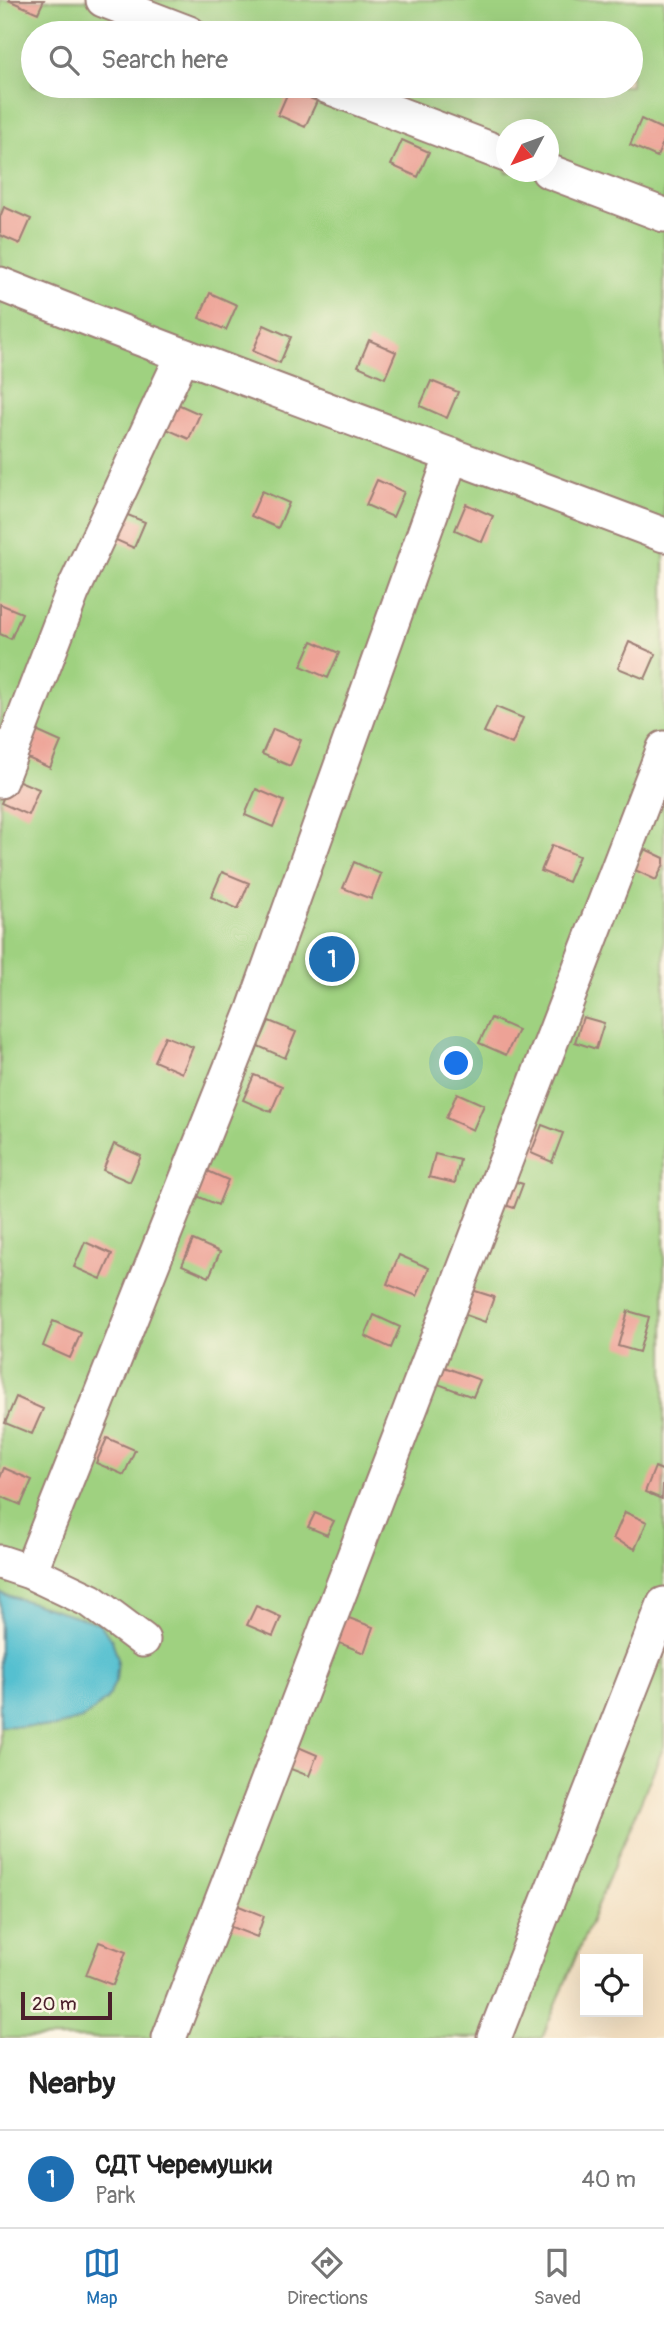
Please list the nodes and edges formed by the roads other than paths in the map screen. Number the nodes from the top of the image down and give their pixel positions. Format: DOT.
graph roads {
  1 [pos="103,0"];
  2 [pos="158,21"];
  3 [pos="357,98"];
  4 [pos="496,151"];
  5 [pos="559,175"];
  6 [pos="664,215"];
  7 [pos="0,284"];
  8 [pos="182,356"];
  9 [pos="452,455"];
  10 [pos="664,535"];
  11 [pos="664,748"];
  12 [pos="0,781"];
  13 [pos="15,1567"];
  14 [pos="664,1604"];
  15 [pos="143,1640"];
  16 [pos="169,2038"];
  17 [pos="494,2038"];
  1 -- 2 [label="lane"];
  3 -- 4 [label="lane"];
  5 -- 6 [label="lane"];
  7 -- 8 [label="lane"];
  8 -- 9 [label="lane"];
  8 -- 12 [label="lane"];
  9 -- 10 [label="lane"];
  9 -- 13 [label="lane"];
  11 -- 16 [label="lane"];
  13 -- 15 [label="lane"];
  14 -- 17 [label="lane"];
}
